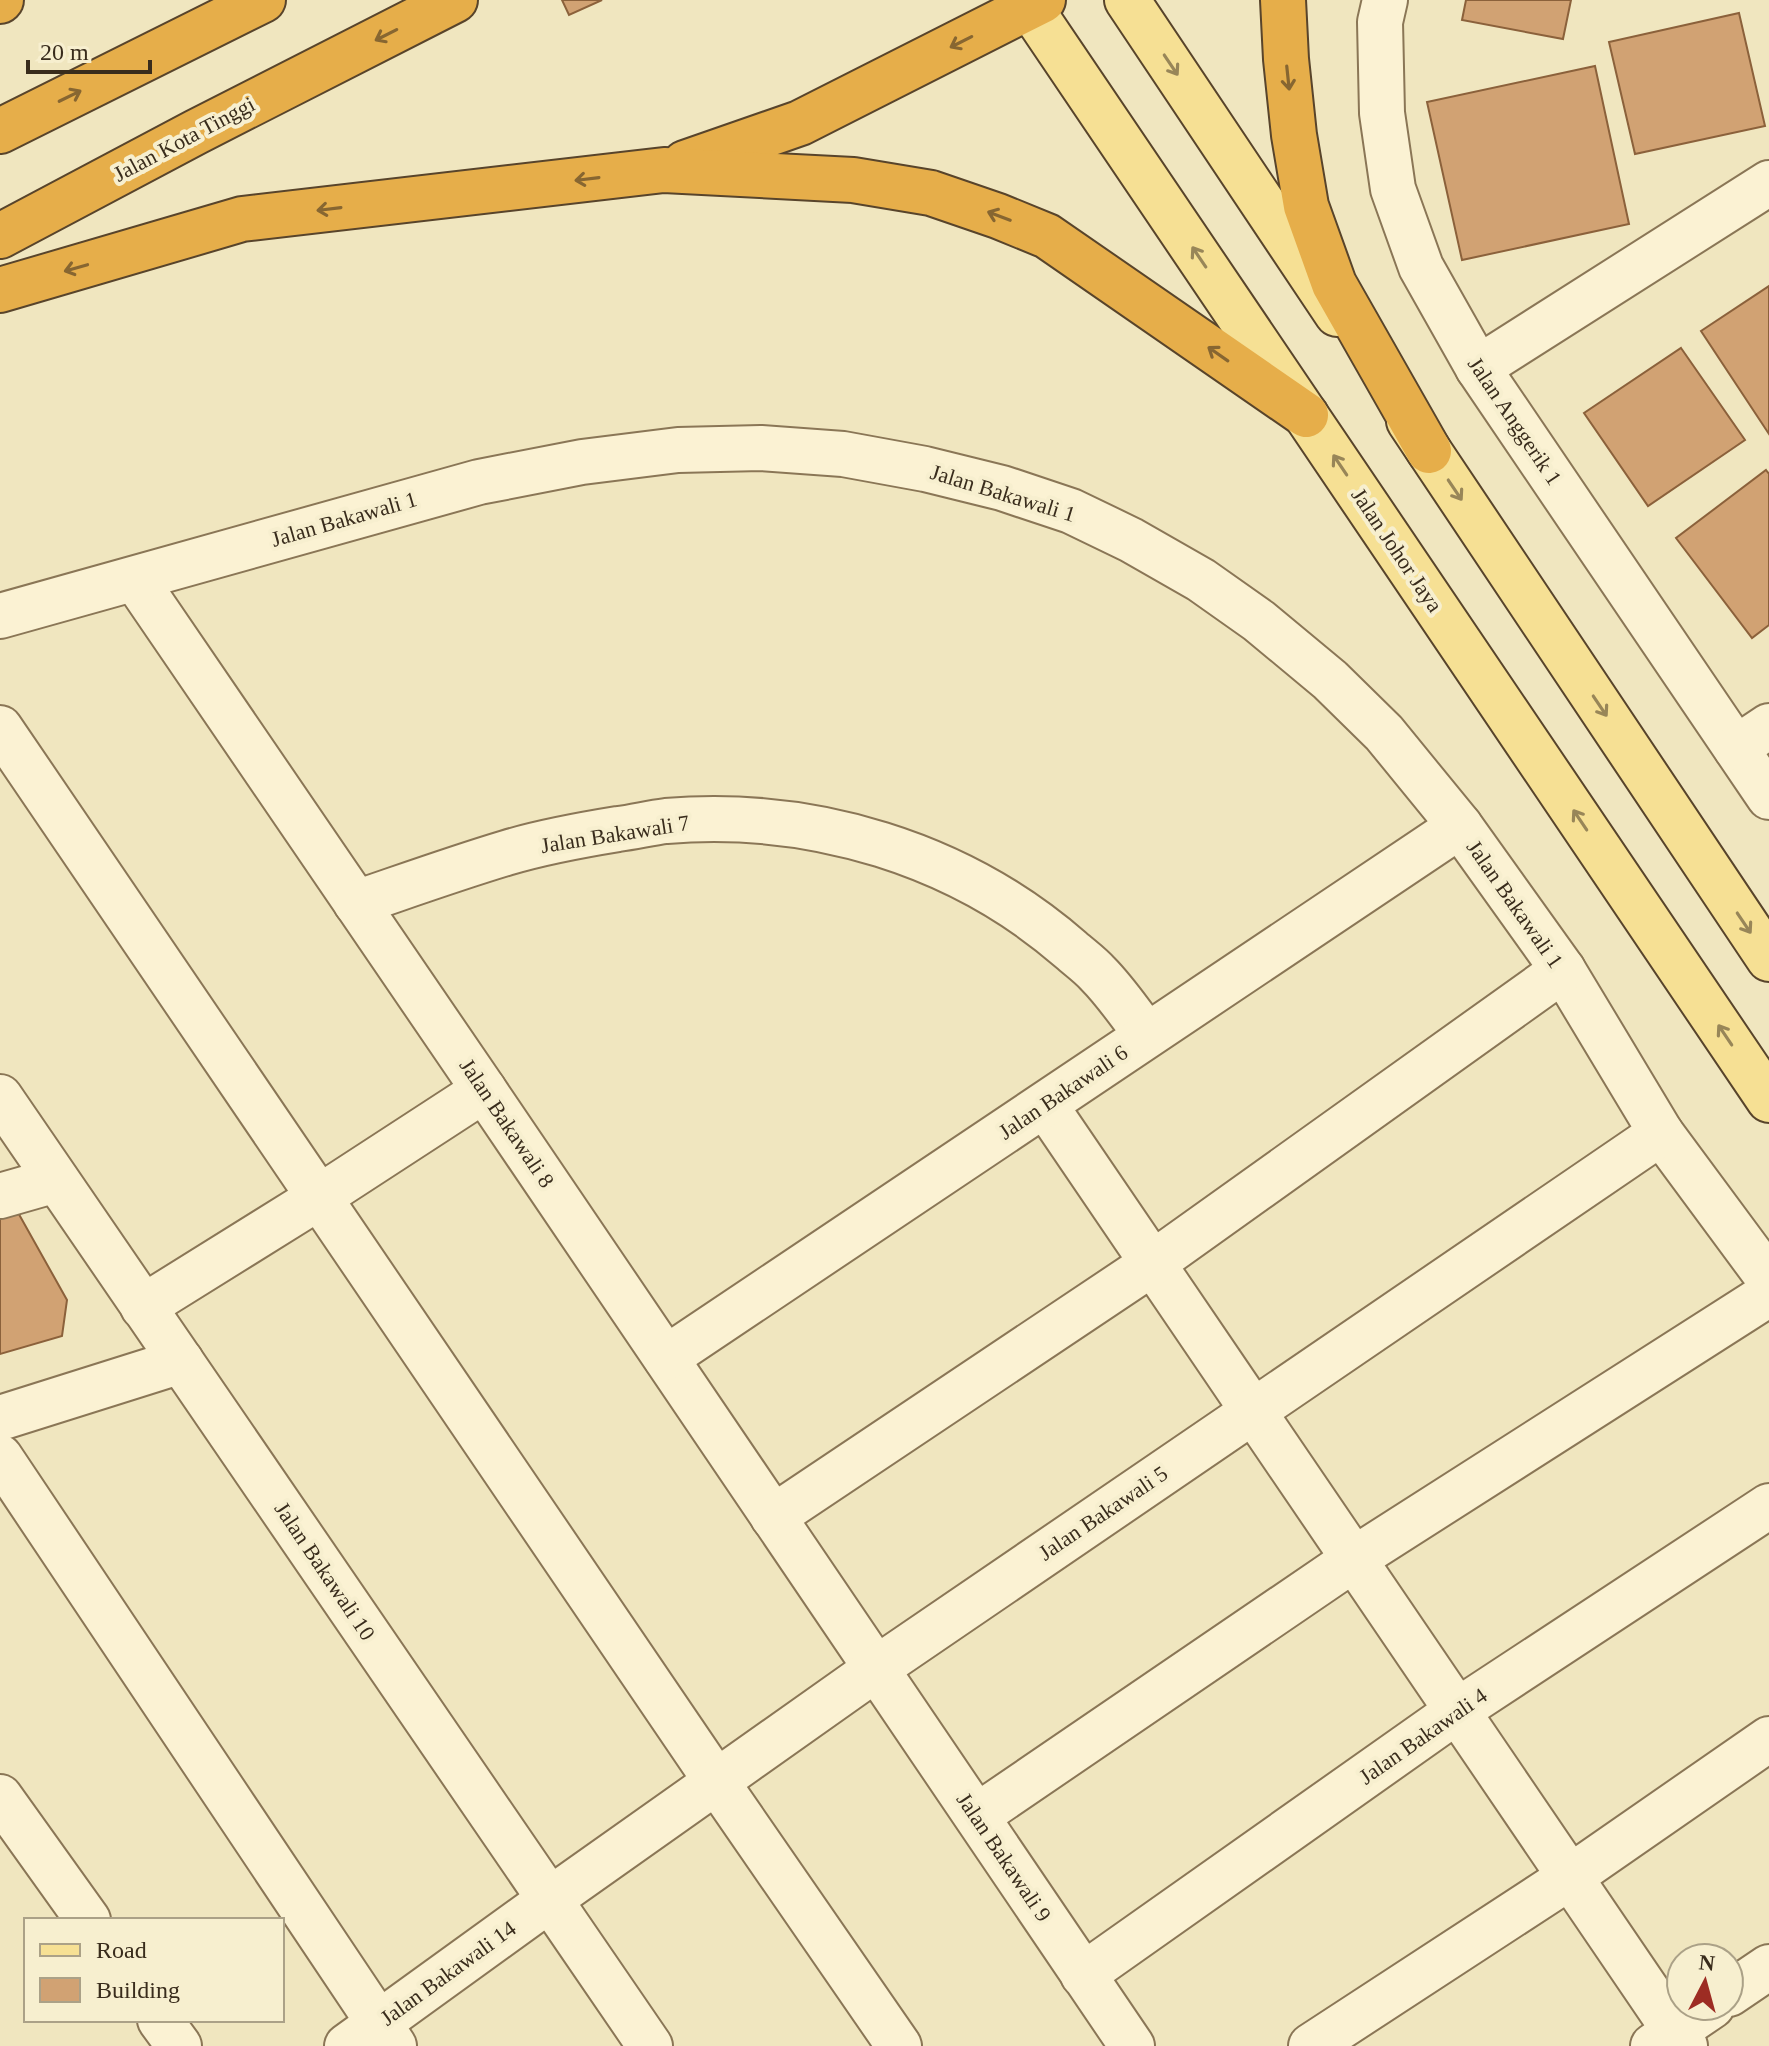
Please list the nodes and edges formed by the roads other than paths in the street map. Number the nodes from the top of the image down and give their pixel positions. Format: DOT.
graph roads {
  1 [pos="263,0"];
  2 [pos="455,0"];
  3 [pos="1127,0"];
  4 [pos="1283,0"];
  5 [pos="1385,0"];
  6 [pos="1033,2"];
  7 [pos="0,131"];
  8 [pos="664,170"];
  9 [pos="1769,183"];
  10 [pos="0,236"];
  11 [pos="0,290"];
  12 [pos="1478,368"];
  13 [pos="1306,415"];
  14 [pos="1429,451"];
  15 [pos="135,579"];
  16 [pos="0,616"];
  17 [pos="0,728"];
  18 [pos="1752,737"];
  19 [pos="1769,797"];
  20 [pos="1460,826"];
  21 [pos="356,903"];
  22 [pos="1769,959"];
  23 [pos="1563,970"];
  24 [pos="1147,1035"];
  25 [pos="484,1090"];
  26 [pos="0,1097"];
  27 [pos="1769,1100"];
  28 [pos="1045,1105"];
  29 [pos="1661,1133"];
  30 [pos="56,1180"];
  31 [pos="0,1196"];
  32 [pos="318,1198"];
  33 [pos="1153,1263"];
  34 [pos="1769,1279"];
  35 [pos="1769,1294"];
  36 [pos="143,1307"];
  37 [pos="666,1358"];
  38 [pos="181,1361"];
  39 [pos="1253,1410"];
  40 [pos="0,1418"];
  41 [pos="0,1457"];
  42 [pos="1769,1506"];
  43 [pos="773,1517"];
  44 [pos="1354,1559"];
  45 [pos="877,1668"];
  46 [pos="1457,1711"];
  47 [pos="1769,1739"];
  48 [pos="716,1781"];
  49 [pos="0,1797"];
  50 [pos="977,1816"];
  51 [pos="1570,1877"];
  52 [pos="549,1900"];
  53 [pos="87,1918"];
  54 [pos="1769,1967"];
  55 [pos="1083,1975"];
  56 [pos="1745,1983"];
  57 [pos="161,2022"];
  58 [pos="1693,2022"];
  59 [pos="373,2039"];
  60 [pos="1671,2041"];
  61 [pos="179,2046"];
  62 [pos="650,2046"];
  63 [pos="899,2046"];
  64 [pos="1132,2046"];
  65 [pos="1311,2046"];
  7 -- 1 [label="highway, one-way"];
  2 -- 10 [label="highway, Jalan Kota Tinggi, one-way"];
  3 -- 14 [label="main road, one-way"];
  4 -- 14 [label="highway, one-way"];
  5 -- 12 [label="street, Jalan Anggerik 1"];
  6 -- 8 [label="highway, one-way"];
  13 -- 6 [label="main road, Jalan Johor Jaya, one-way"];
  8 -- 11 [label="highway, one-way"];
  13 -- 8 [label="highway, one-way"];
  9 -- 12 [label="street"];
  12 -- 18 [label="street, Jalan Anggerik 1"];
  27 -- 13 [label="main road, Jalan Johor Jaya, one-way"];
  14 -- 22 [label="main road, one-way"];
  15 -- 16 [label="street, Jalan Bakawali 1"];
  15 -- 20 [label="street, Jalan Bakawali 1"];
  15 -- 21 [label="street, Jalan Bakawali 8"];
  17 -- 32 [label="street"];
  18 -- 19 [label="street, Jalan Anggerik 1"];
  20 -- 23 [label="street, Jalan Bakawali 1"];
  20 -- 24 [label="street, Jalan Bakawali 6"];
  21 -- 24 [label="street, Jalan Bakawali 7"];
  21 -- 25 [label="street, Jalan Bakawali 8"];
  23 -- 29 [label="street, Jalan Bakawali 1"];
  23 -- 33 [label="street"];
  24 -- 28 [label="street, Jalan Bakawali 6"];
  25 -- 32 [label="street"];
  25 -- 37 [label="street, Jalan Bakawali 8"];
  26 -- 30 [label="street, Jalan Bakawali 10"];
  28 -- 33 [label="street"];
  28 -- 37 [label="street, Jalan Bakawali 6"];
  29 -- 34 [label="street, Jalan Bakawali 1"];
  29 -- 39 [label="street, Jalan Bakawali 5"];
  30 -- 31 [label="street"];
  30 -- 36 [label="street, Jalan Bakawali 10"];
  32 -- 36 [label="street"];
  32 -- 48 [label="street"];
  33 -- 39 [label="street"];
  33 -- 43 [label="street"];
  35 -- 44 [label="street"];
  36 -- 38 [label="street, Jalan Bakawali 10"];
  37 -- 43 [label="street, Jalan Bakawali 8"];
  38 -- 40 [label="street"];
  38 -- 52 [label="street, Jalan Bakawali 10"];
  39 -- 44 [label="street"];
  39 -- 45 [label="street, Jalan Bakawali 5"];
  41 -- 59 [label="street"];
  42 -- 46 [label="street, Jalan Bakawali 4"];
  43 -- 45 [label="street, Jalan Bakawali 8"];
  44 -- 46 [label="street"];
  44 -- 50 [label="street"];
  45 -- 48 [label="street, Jalan Bakawali 5"];
  45 -- 50 [label="street, Jalan Bakawali 9"];
  46 -- 51 [label="street"];
  46 -- 55 [label="street, Jalan Bakawali 4"];
  47 -- 51 [label="street"];
  48 -- 52 [label="street, Jalan Bakawali 5"];
  48 -- 63 [label="street"];
  49 -- 53 [label="street"];
  50 -- 55 [label="street, Jalan Bakawali 9"];
  51 -- 60 [label="street"];
  51 -- 65 [label="street"];
  52 -- 59 [label="street, Jalan Bakawali 14"];
  52 -- 62 [label="street, Jalan Bakawali 10"];
  54 -- 56 [label="street"];
  55 -- 64 [label="street, Jalan Bakawali 9"];
  57 -- 61 [label="street"];
  58 -- 60 [label="street"];
}
